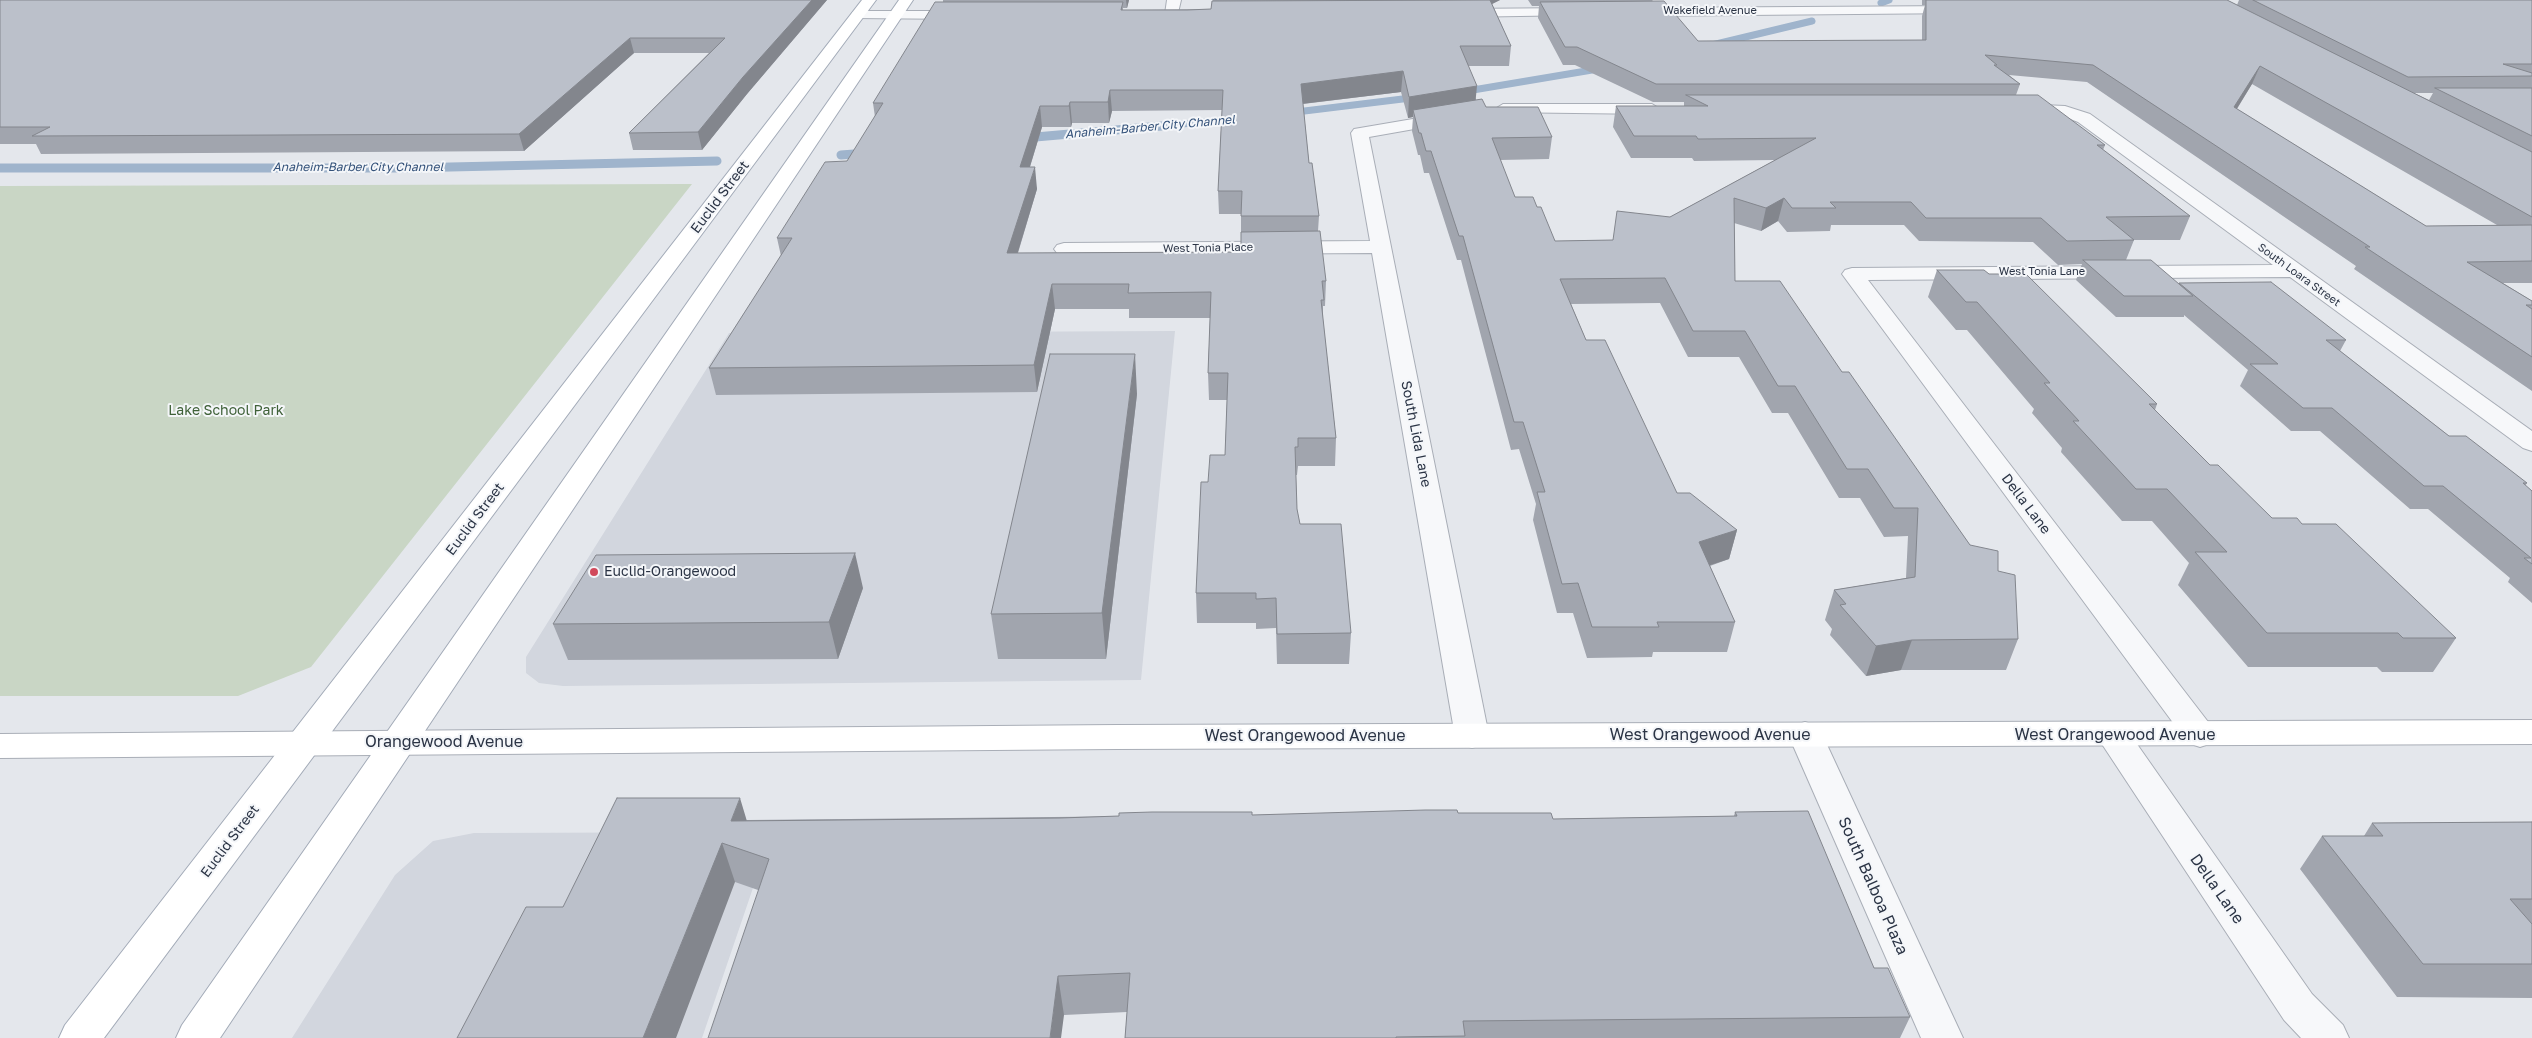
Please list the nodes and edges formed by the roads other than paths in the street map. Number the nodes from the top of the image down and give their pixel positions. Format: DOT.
graph roads {
  1 [pos="863,7"];
  2 [pos="901,7"];
  3 [pos="1176,9"];
  4 [pos="1973,10"];
  5 [pos="1588,12"];
  6 [pos="1618,12"];
  7 [pos="1449,13"];
  8 [pos="1155,14"];
  9 [pos="978,15"];
  10 [pos="1664,109"];
  11 [pos="2000,109"];
  12 [pos="1490,111"];
  13 [pos="1461,116"];
  14 [pos="1381,247"];
  15 [pos="1064,249"];
  16 [pos="2292,270"];
  17 [pos="1852,274"];
  18 [pos="2532,443"];
  19 [pos="2532,732"];
  20 [pos="1805,734"];
  21 [pos="2113,735"];
  22 [pos="2200,735"];
  23 [pos="1472,736"];
  24 [pos="887,740"];
  25 [pos="305,742"];
  26 [pos="398,743"];
  27 [pos="0,746"];
  28 [pos="80,1038"];
  29 [pos="197,1038"];
  30 [pos="1942,1038"];
  31 [pos="2328,1038"];
  1 -- 2 [label="street"];
  1 -- 25 [label="main road, Euclid Street"];
  2 -- 9 [label="street"];
  2 -- 26 [label="main road"];
  3 -- 8 [label="street"];
  4 -- 6 [label="street, Wakefield Avenue"];
  5 -- 7 [label="street"];
  10 -- 12 [label="street"];
  11 -- 16 [label="street, South Loara Street"];
  13 -- 14 [label="street, South Lida Lane"];
  14 -- 15 [label="street, West Tonia Place"];
  14 -- 23 [label="street, South Lida Lane"];
  16 -- 17 [label="street, West Tonia Lane"];
  16 -- 18 [label="street, South Loara Street"];
  17 -- 22 [label="street, Della Lane"];
  19 -- 22 [label="main road, West Orangewood Avenue"];
  20 -- 21 [label="main road, West Orangewood Avenue"];
  20 -- 23 [label="main road, West Orangewood Avenue"];
  20 -- 30 [label="street, South Balboa Plaza"];
  21 -- 22 [label="main road, West Orangewood Avenue"];
  21 -- 31 [label="street, Della Lane"];
  23 -- 24 [label="main road, West Orangewood Avenue"];
  24 -- 26 [label="main road, Orangewood Avenue"];
  25 -- 26 [label="main road, Orangewood Avenue"];
  25 -- 27 [label="main road, Orangewood Avenue"];
  25 -- 28 [label="main road, Euclid Street"];
  26 -- 29 [label="main road"];
}
